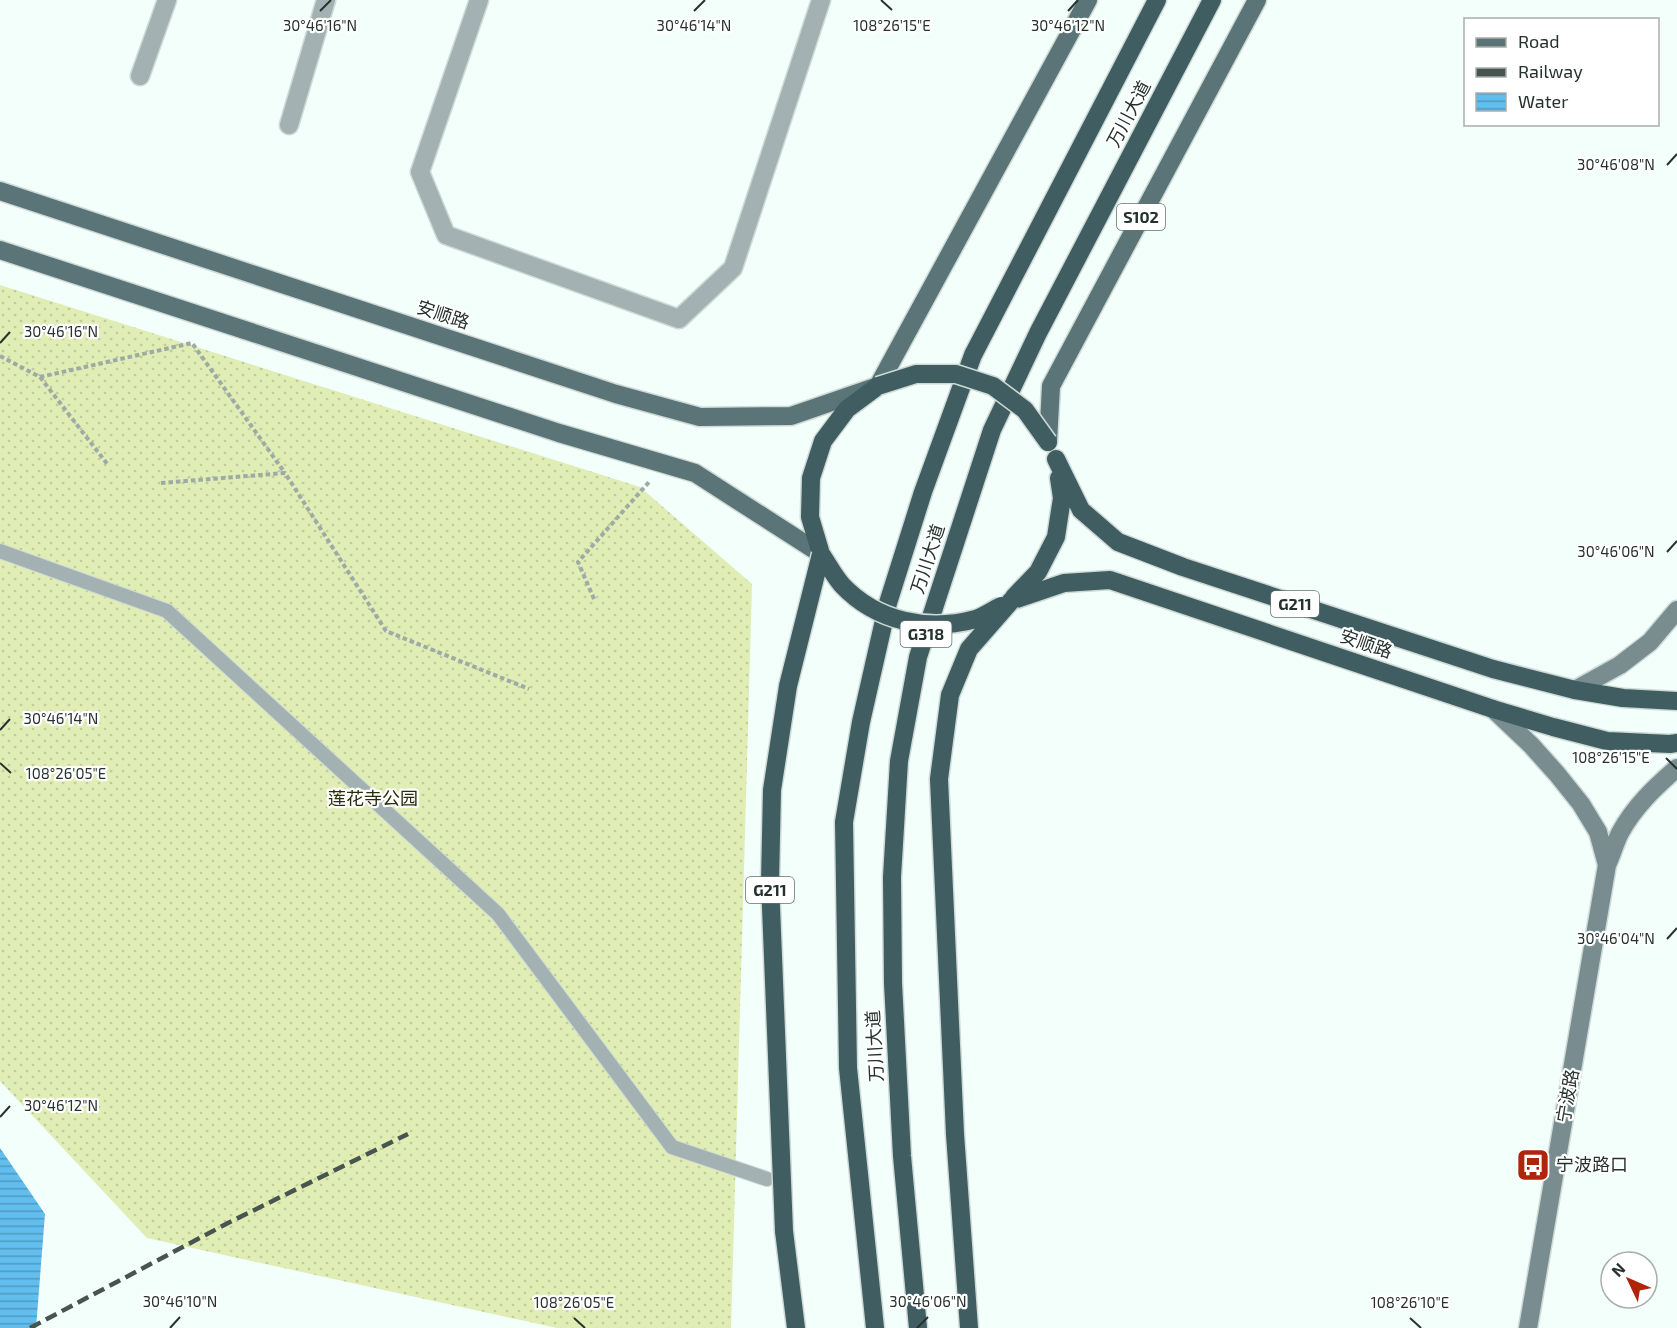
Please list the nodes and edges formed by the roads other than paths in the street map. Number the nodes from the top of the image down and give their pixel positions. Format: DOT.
graph roads {
  1 [pos="166,0"];
  2 [pos="326,0"];
  3 [pos="479,0"];
  4 [pos="821,0"];
  5 [pos="1088,0"];
  6 [pos="1157,0"];
  7 [pos="1212,0"];
  8 [pos="1257,0"];
  9 [pos="140,76"];
  10 [pos="289,125"];
  11 [pos="0,191"];
  12 [pos="0,250"];
  13 [pos="878,386"];
  14 [pos="1048,441"];
  15 [pos="1056,459"];
  16 [pos="0,551"];
  17 [pos="821,554"];
  18 [pos="1011,601"];
  19 [pos="1677,610"];
  20 [pos="1575,690"];
  21 [pos="1677,701"];
  22 [pos="1493,709"];
  23 [pos="1677,743"];
  24 [pos="1677,768"];
  25 [pos="1607,865"];
  26 [pos="767,1179"];
  27 [pos="796,1328"];
  28 [pos="875,1328"];
  29 [pos="918,1328"];
  30 [pos="969,1328"];
  31 [pos="1528,1328"];
  1 -- 9 [label="street"];
  2 -- 10 [label="street"];
  3 -- 4 [label="street"];
  5 -- 13 [label="main road"];
  6 -- 28 [label="highway, 万川大道 / G318"];
  7 -- 29 [label="highway, 万川大道 / G318"];
  8 -- 14 [label="main road, S102"];
  11 -- 13 [label="main road, 安顺路"];
  12 -- 17 [label="main road"];
  13 -- 14 [label="highway, G211, bridge"];
  13 -- 17 [label="highway, G211"];
  14 -- 15 [label="highway, G211"];
  15 -- 18 [label="highway, G211"];
  15 -- 20 [label="highway, 安顺路 / G211"];
  16 -- 26 [label="lane"];
  17 -- 18 [label="highway, G211, bridge"];
  17 -- 27 [label="highway, G211, bridge"];
  18 -- 22 [label="highway, 安顺路 / G211"];
  18 -- 30 [label="highway, G211, bridge"];
  19 -- 20 [label="street"];
  20 -- 21 [label="highway, 安顺路 / G211"];
  22 -- 23 [label="highway, 安顺路 / G211"];
  22 -- 25 [label="street"];
  24 -- 25 [label="street"];
  25 -- 31 [label="street, 宁波路"];
}
